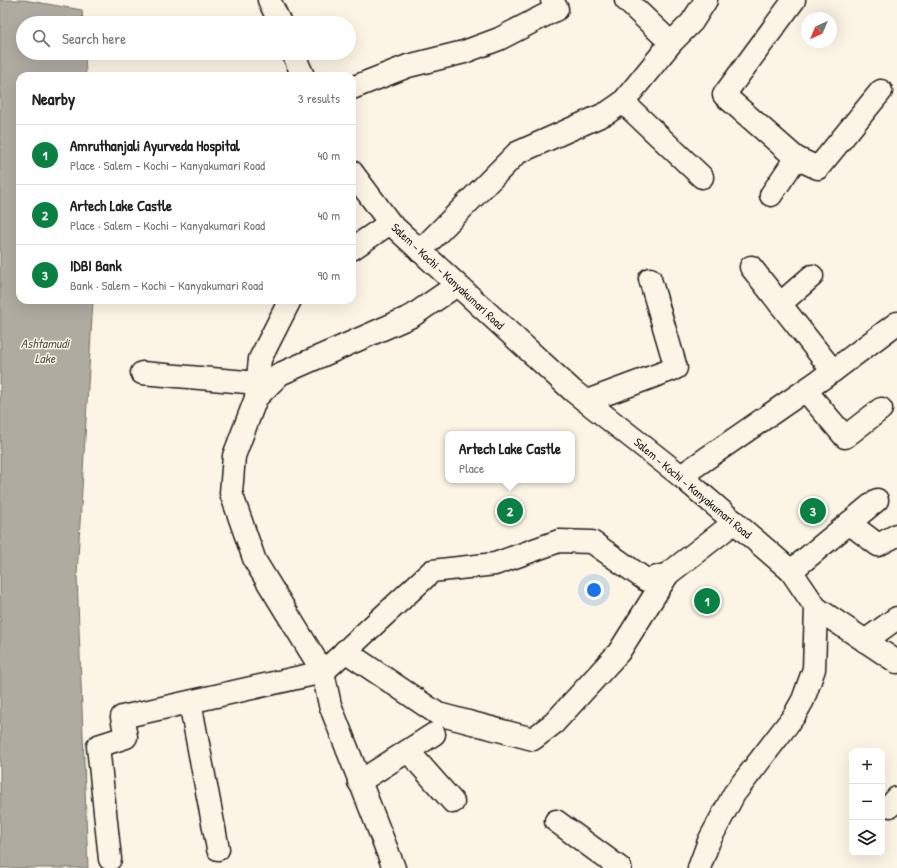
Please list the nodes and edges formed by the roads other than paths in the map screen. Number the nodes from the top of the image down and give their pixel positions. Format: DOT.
graph roads {
  1 [pos="269,0"];
  2 [pos="552,0"];
  3 [pos="626,0"];
  4 [pos="706,0"];
  5 [pos="794,0"];
  6 [pos="277,16"];
  7 [pos="671,43"];
  8 [pos="296,60"];
  9 [pos="301,72"];
  10 [pos="356,86"];
  11 [pos="881,91"];
  12 [pos="623,102"];
  13 [pos="796,158"];
  14 [pos="702,177"];
  15 [pos="356,180"];
  16 [pos="771,195"];
  17 [pos="390,223"];
  18 [pos="356,246"];
  19 [pos="420,252"];
  20 [pos="751,267"];
  21 [pos="812,276"];
  22 [pos="650,279"];
  23 [pos="457,286"];
  24 [pos="288,304"];
  25 [pos="780,304"];
  26 [pos="897,323"];
  27 [pos="833,371"];
  28 [pos="142,373"];
  29 [pos="257,390"];
  30 [pos="806,391"];
  31 [pos="587,401"];
  32 [pos="881,409"];
  33 [pos="681,476"];
  34 [pos="877,500"];
  35 [pos="735,522"];
  36 [pos="849,523"];
  37 [pos="897,535"];
  38 [pos="791,571"];
  39 [pos="668,574"];
  40 [pos="816,608"];
  41 [pos="897,618"];
  42 [pos="866,641"];
  43 [pos="345,651"];
  44 [pos="897,662"];
  45 [pos="323,672"];
  46 [pos="190,702"];
  47 [pos="434,734"];
  48 [pos="408,750"];
  49 [pos="359,782"];
  50 [pos="453,802"];
  51 [pos="556,821"];
  52 [pos="218,849"];
  53 [pos="110,859"];
  54 [pos="394,868"];
  55 [pos="620,868"];
  56 [pos="699,868"];
  1 -- 6 [label="street"];
  2 -- 10 [label="street"];
  3 -- 7 [label="street"];
  4 -- 7 [label="street"];
  5 -- 13 [label="street"];
  7 -- 12 [label="street"];
  8 -- 9 [label="street"];
  11 -- 13 [label="street"];
  12 -- 14 [label="street"];
  12 -- 19 [label="street"];
  13 -- 16 [label="street"];
  15 -- 17 [label="street, Salem - Kochi - Kanyakumari Road"];
  17 -- 18 [label="street"];
  17 -- 19 [label="street, Salem - Kochi - Kanyakumari Road"];
  19 -- 23 [label="street, Salem - Kochi - Kanyakumari Road"];
  20 -- 25 [label="street"];
  21 -- 25 [label="street"];
  22 -- 31 [label="street"];
  23 -- 29 [label="street"];
  23 -- 31 [label="street, Salem - Kochi - Kanyakumari Road"];
  24 -- 29 [label="street"];
  25 -- 27 [label="street"];
  26 -- 27 [label="street"];
  27 -- 30 [label="street"];
  28 -- 29 [label="street"];
  29 -- 45 [label="street"];
  30 -- 32 [label="street"];
  30 -- 33 [label="street"];
  31 -- 33 [label="street, Salem - Kochi - Kanyakumari Road"];
  33 -- 35 [label="street, Salem - Kochi - Kanyakumari Road"];
  34 -- 36 [label="street"];
  35 -- 38 [label="street, Salem - Kochi - Kanyakumari Road"];
  35 -- 39 [label="street"];
  36 -- 37 [label="street"];
  36 -- 38 [label="street"];
  38 -- 40 [label="street, Salem - Kochi - Kanyakumari Road"];
  39 -- 43 [label="street"];
  39 -- 43 [label="street"];
  40 -- 42 [label="street"];
  40 -- 56 [label="street"];
  41 -- 42 [label="street"];
  42 -- 44 [label="street"];
  43 -- 45 [label="street"];
  45 -- 46 [label="street"];
  45 -- 49 [label="street"];
  46 -- 52 [label="street"];
  46 -- 53 [label="street"];
  47 -- 48 [label="street"];
  48 -- 49 [label="street"];
  48 -- 50 [label="street"];
  49 -- 54 [label="street"];
  51 -- 55 [label="street"];
}
